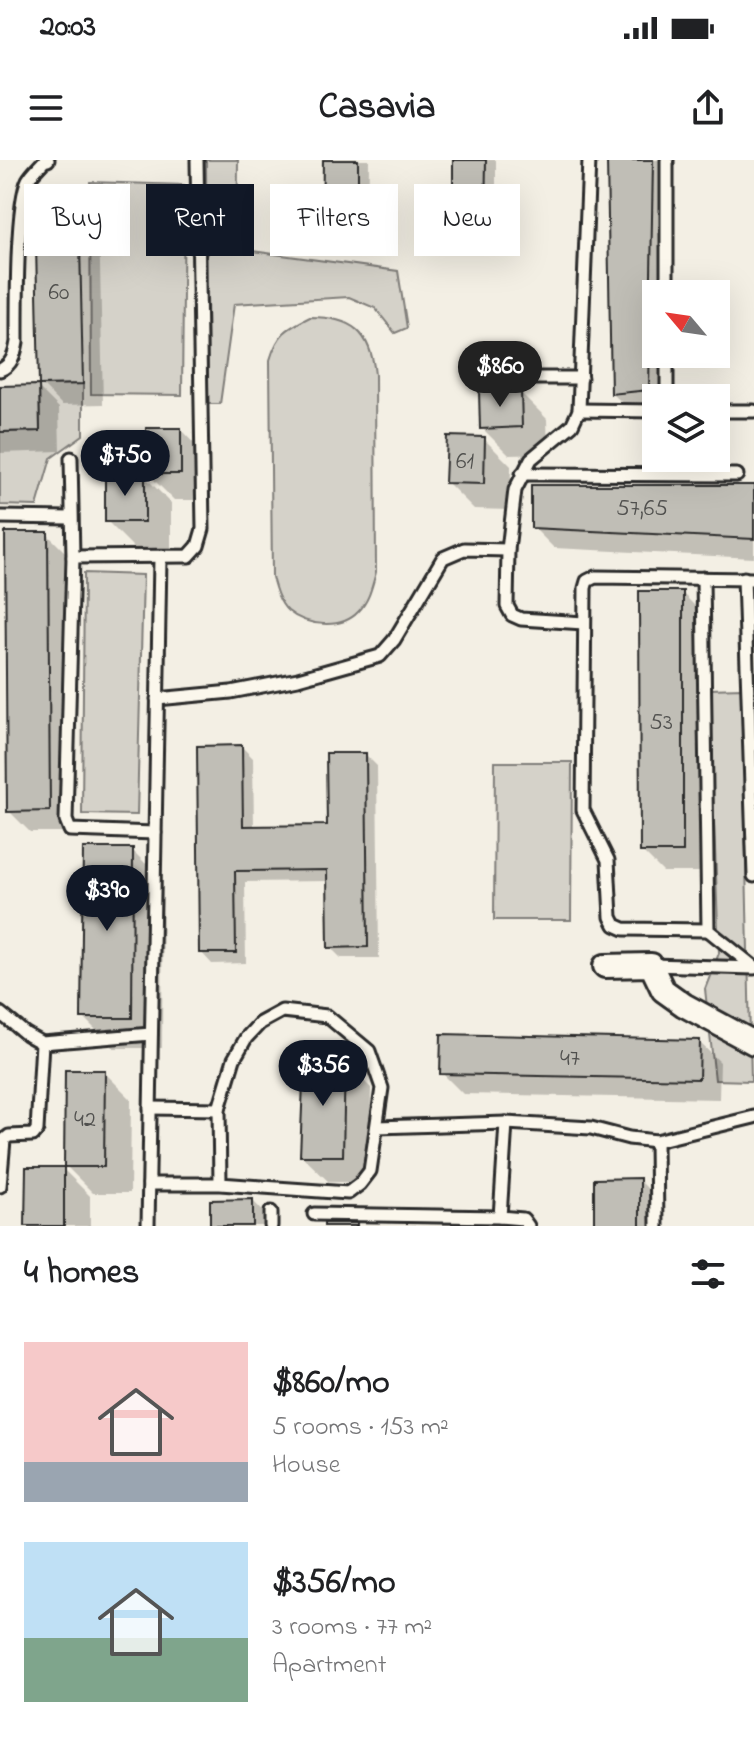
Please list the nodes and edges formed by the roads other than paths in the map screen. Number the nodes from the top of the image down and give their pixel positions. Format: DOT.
graph roads {
  1 [pos="48,160"];
  2 [pos="197,160"];
  3 [pos="589,160"];
  4 [pos="667,160"];
  5 [pos="667,280"];
  6 [pos="0,370"];
  7 [pos="527,378"];
  8 [pos="581,378"];
  9 [pos="579,410"];
  10 [pos="642,411"];
  11 [pos="730,411"];
  12 [pos="754,411"];
  13 [pos="71,458"];
  14 [pos="522,474"];
  15 [pos="737,475"];
  16 [pos="0,517"];
  17 [pos="71,518"];
  18 [pos="508,550"];
  19 [pos="73,557"];
  20 [pos="160,558"];
  21 [pos="703,578"];
  22 [pos="749,578"];
  23 [pos="584,623"];
  24 [pos="157,699"];
  25 [pos="753,801"];
  26 [pos="155,833"];
  27 [pos="754,876"];
  28 [pos="708,930"];
  29 [pos="651,965"];
  30 [pos="605,966"];
  31 [pos="754,968"];
  32 [pos="0,1013"];
  33 [pos="151,1034"];
  34 [pos="42,1043"];
  35 [pos="754,1043"];
  36 [pos="150,1108"];
  37 [pos="219,1109"];
  38 [pos="754,1117"];
  39 [pos="506,1123"];
  40 [pos="377,1127"];
  41 [pos="656,1141"];
  42 [pos="149,1184"];
  43 [pos="220,1184"];
  44 [pos="0,1186"];
  45 [pos="271,1212"];
  46 [pos="314,1214"];
  47 [pos="500,1217"];
  48 [pos="148,1226"];
  49 [pos="271,1226"];
  50 [pos="528,1226"];
  51 [pos="657,1226"];
  1 -- 6 [label="lane"];
  2 -- 20 [label="lane"];
  3 -- 8 [label="lane"];
  4 -- 5 [label="lane"];
  7 -- 8 [label="lane"];
  8 -- 9 [label="lane"];
  9 -- 10 [label="lane"];
  9 -- 14 [label="lane"];
  11 -- 12 [label="lane"];
  13 -- 17 [label="lane"];
  14 -- 15 [label="lane"];
  14 -- 18 [label="lane"];
  16 -- 17 [label="lane"];
  17 -- 19 [label="lane"];
  18 -- 23 [label="lane"];
  18 -- 24 [label="lane"];
  19 -- 20 [label="lane"];
  19 -- 26 [label="lane"];
  20 -- 24 [label="lane"];
  21 -- 22 [label="lane"];
  21 -- 23 [label="lane"];
  21 -- 28 [label="lane"];
  22 -- 25 [label="lane"];
  23 -- 28 [label="lane"];
  24 -- 26 [label="lane"];
  25 -- 27 [label="lane"];
  26 -- 33 [label="lane"];
  28 -- 31 [label="lane"];
  29 -- 30 [label="street"];
  29 -- 31 [label="lane"];
  29 -- 35 [label="street"];
  32 -- 34 [label="lane"];
  33 -- 34 [label="lane"];
  33 -- 36 [label="lane"];
  34 -- 44 [label="lane"];
  36 -- 37 [label="lane"];
  36 -- 42 [label="lane"];
  37 -- 40 [label="lane"];
  37 -- 43 [label="lane"];
  38 -- 41 [label="lane"];
  39 -- 40 [label="lane"];
  39 -- 41 [label="lane"];
  39 -- 47 [label="lane"];
  40 -- 43 [label="lane"];
  41 -- 51 [label="lane"];
  42 -- 43 [label="lane"];
  42 -- 48 [label="lane"];
  45 -- 49 [label="lane"];
  46 -- 47 [label="lane"];
  47 -- 50 [label="lane"];
}
